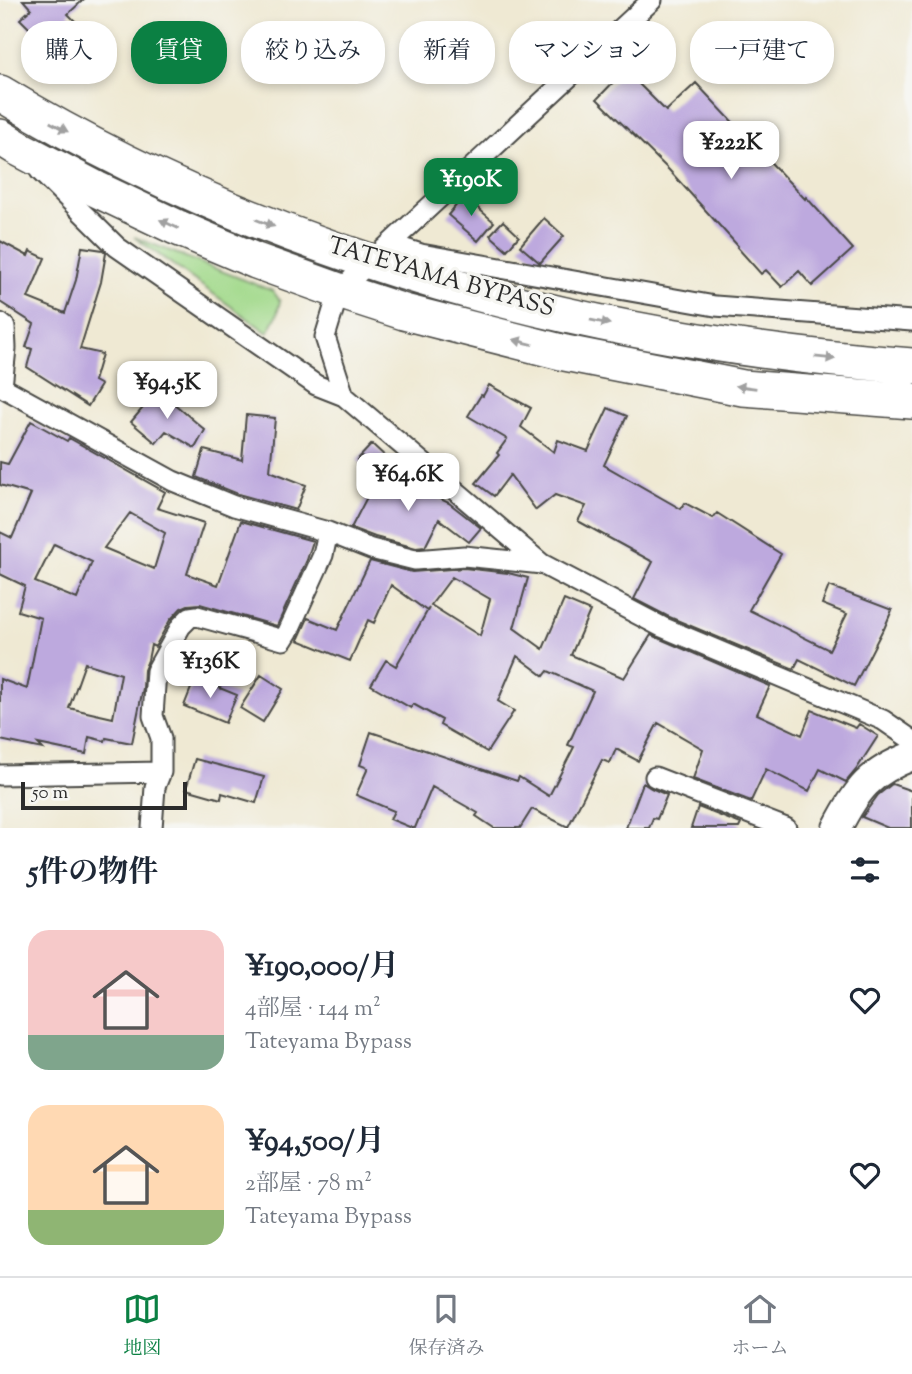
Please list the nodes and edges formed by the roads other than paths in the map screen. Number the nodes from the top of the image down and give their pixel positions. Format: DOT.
graph roads {
  1 [pos="652,0"];
  2 [pos="0,93"];
  3 [pos="9,143"];
  4 [pos="381,253"];
  5 [pos="339,291"];
  6 [pos="912,321"];
  7 [pos="0,323"];
  8 [pos="912,366"];
  9 [pos="344,396"];
  10 [pos="912,401"];
  11 [pos="328,532"];
  12 [pos="542,564"];
  13 [pos="912,740"];
  14 [pos="912,755"];
  15 [pos="160,772"];
  16 [pos="0,775"];
  17 [pos="655,777"];
  18 [pos="152,828"];
  19 [pos="786,828"];
  20 [pos="837,828"];
  1 -- 4 [label="street"];
  2 -- 4 [label="highway, TATEYAMA BYPASS, one-way"];
  5 -- 3 [label="highway, TATEYAMA BYPASS, one-way"];
  3 -- 9 [label="street"];
  4 -- 5 [label="street"];
  4 -- 6 [label="street"];
  4 -- 8 [label="highway, TATEYAMA BYPASS, one-way"];
  5 -- 9 [label="street"];
  10 -- 5 [label="highway, TATEYAMA BYPASS, one-way"];
  7 -- 11 [label="street"];
  9 -- 12 [label="street"];
  11 -- 12 [label="street"];
  11 -- 15 [label="street"];
  12 -- 13 [label="street"];
  14 -- 20 [label="main road"];
  15 -- 16 [label="street"];
  15 -- 18 [label="street"];
  17 -- 19 [label="street"];
}
